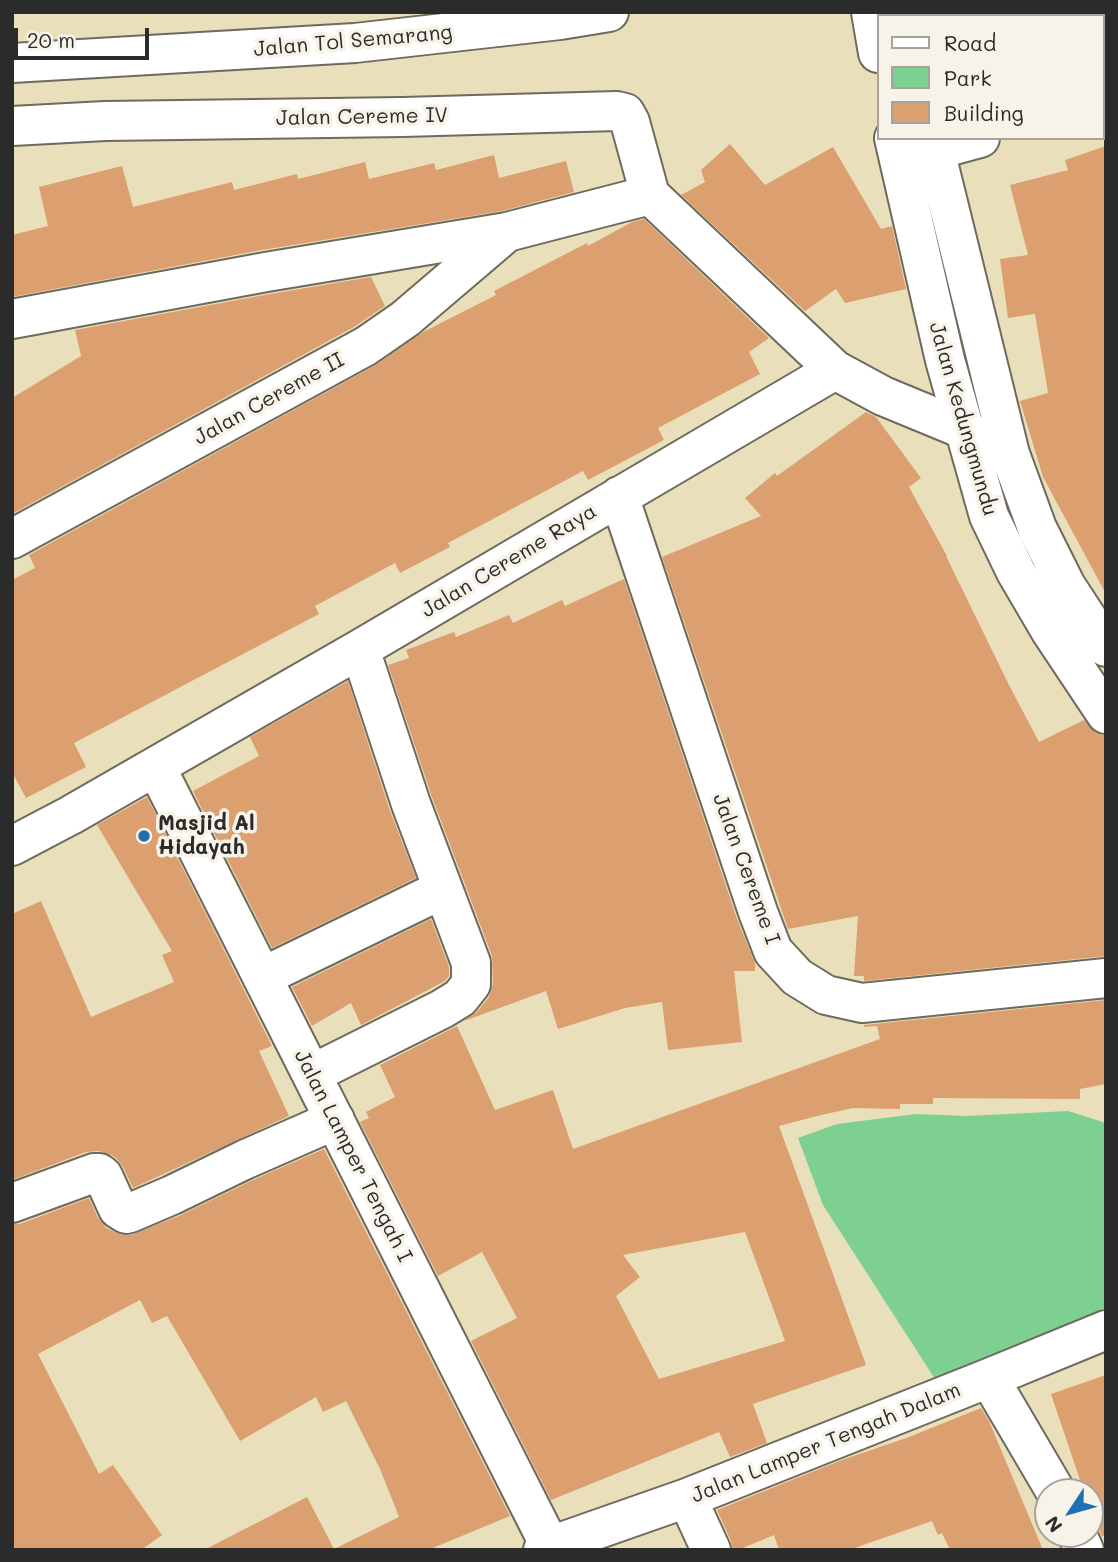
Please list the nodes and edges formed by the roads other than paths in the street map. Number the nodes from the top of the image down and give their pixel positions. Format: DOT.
graph roads {
  1 [pos="609,12"];
  2 [pos="871,12"];
  3 [pos="876,41"];
  4 [pos="12,63"];
  5 [pos="12,126"];
  6 [pos="967,140"];
  7 [pos="933,145"];
  8 [pos="896,149"];
  9 [pos="650,195"];
  10 [pos="507,232"];
  11 [pos="12,319"];
  12 [pos="835,370"];
  13 [pos="963,429"];
  14 [pos="1010,454"];
  15 [pos="620,496"];
  16 [pos="12,539"];
  17 [pos="1106,647"];
  18 [pos="360,649"];
  19 [pos="1106,714"];
  20 [pos="156,766"];
  21 [pos="12,846"];
  22 [pos="443,889"];
  23 [pos="262,977"];
  24 [pos="1106,978"];
  25 [pos="312,1074"];
  26 [pos="335,1120"];
  27 [pos="12,1203"];
  28 [pos="1106,1330"];
  29 [pos="989,1378"];
  30 [pos="1048,1478"];
  31 [pos="687,1498"];
  32 [pos="547,1548"];
  33 [pos="711,1550"];
  1 -- 4 [label="main road, Jalan Tol Semarang"];
  2 -- 3 [label="main road"];
  5 -- 9 [label="main road, Jalan Cereme IV"];
  6 -- 7 [label="main road"];
  7 -- 8 [label="main road"];
  7 -- 14 [label="main road, Jalan Kedungmundu"];
  8 -- 13 [label="main road, Jalan Kedungmundu"];
  9 -- 10 [label="main road, Jalan Cereme II"];
  9 -- 12 [label="main road"];
  10 -- 11 [label="main road, Jalan Cereme II"];
  10 -- 16 [label="main road, Jalan Cereme II"];
  12 -- 13 [label="main road"];
  12 -- 15 [label="main road, Jalan Cereme Raya"];
  13 -- 14 [label="main road"];
  13 -- 19 [label="main road, Jalan Kedungmundu"];
  14 -- 17 [label="main road, Jalan Kedungmundu"];
  15 -- 18 [label="main road, Jalan Cereme Raya"];
  15 -- 24 [label="main road, Jalan Cereme I"];
  18 -- 20 [label="main road, Jalan Cereme Raya"];
  18 -- 22 [label="main road"];
  20 -- 21 [label="main road, Jalan Cereme Raya"];
  20 -- 23 [label="main road, Jalan Lamper Tengah I"];
  22 -- 23 [label="main road"];
  22 -- 25 [label="main road"];
  23 -- 25 [label="main road, Jalan Lamper Tengah I"];
  25 -- 26 [label="main road, Jalan Lamper Tengah I"];
  26 -- 27 [label="main road"];
  26 -- 32 [label="main road, Jalan Lamper Tengah I"];
  28 -- 29 [label="main road, Jalan Lamper Tengah Dalam"];
  29 -- 30 [label="main road"];
  29 -- 31 [label="main road, Jalan Lamper Tengah Dalam"];
  31 -- 32 [label="main road, Jalan Lamper Tengah Dalam"];
  31 -- 33 [label="main road"];
}
